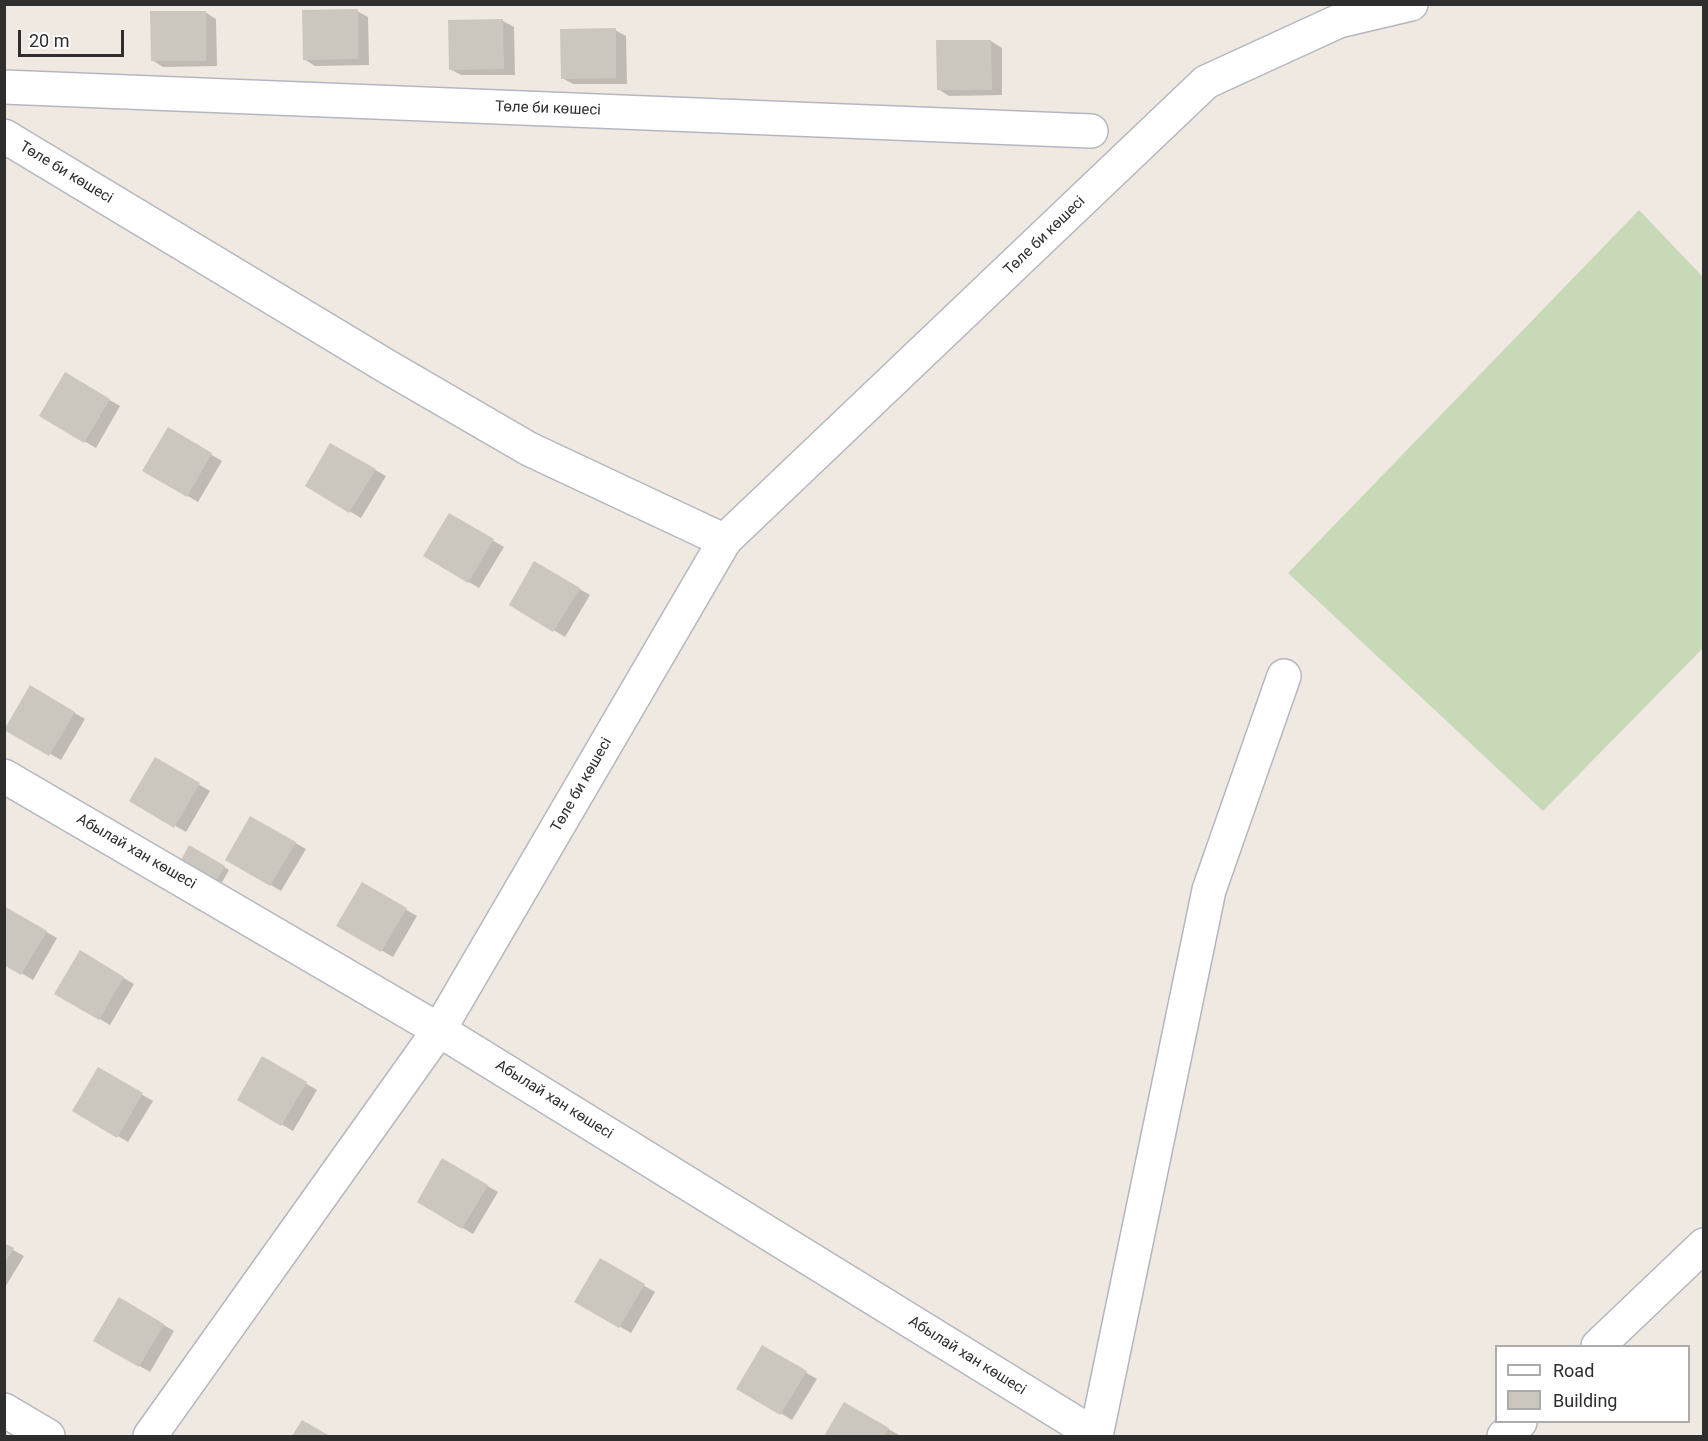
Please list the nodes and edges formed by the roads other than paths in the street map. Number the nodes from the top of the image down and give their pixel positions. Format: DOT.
graph roads {
  1 [pos="1412,4"];
  2 [pos="4,87"];
  3 [pos="1091,131"];
  4 [pos="4,136"];
  5 [pos="725,541"];
  6 [pos="1284,676"];
  7 [pos="4,776"];
  8 [pos="440,1029"];
  9 [pos="1704,1245"];
  10 [pos="1600,1345"];
  11 [pos="4,1410"];
  12 [pos="1519,1423"];
  13 [pos="1096,1436"];
  14 [pos="48,1437"];
  15 [pos="150,1437"];
  16 [pos="1504,1437"];
  1 -- 5 [label="street, Төле би көшесі"];
  2 -- 3 [label="street, Төле би көшесі"];
  4 -- 5 [label="street, Төле би көшесі"];
  5 -- 8 [label="street, Төле би көшесі"];
  6 -- 13 [label="street"];
  7 -- 8 [label="street, Абылай хан көшесі"];
  8 -- 13 [label="street, Абылай хан көшесі"];
  8 -- 15 [label="street, Төле би көшесі"];
  9 -- 10 [label="street"];
  11 -- 14 [label="street"];
  12 -- 16 [label="street"];
}
